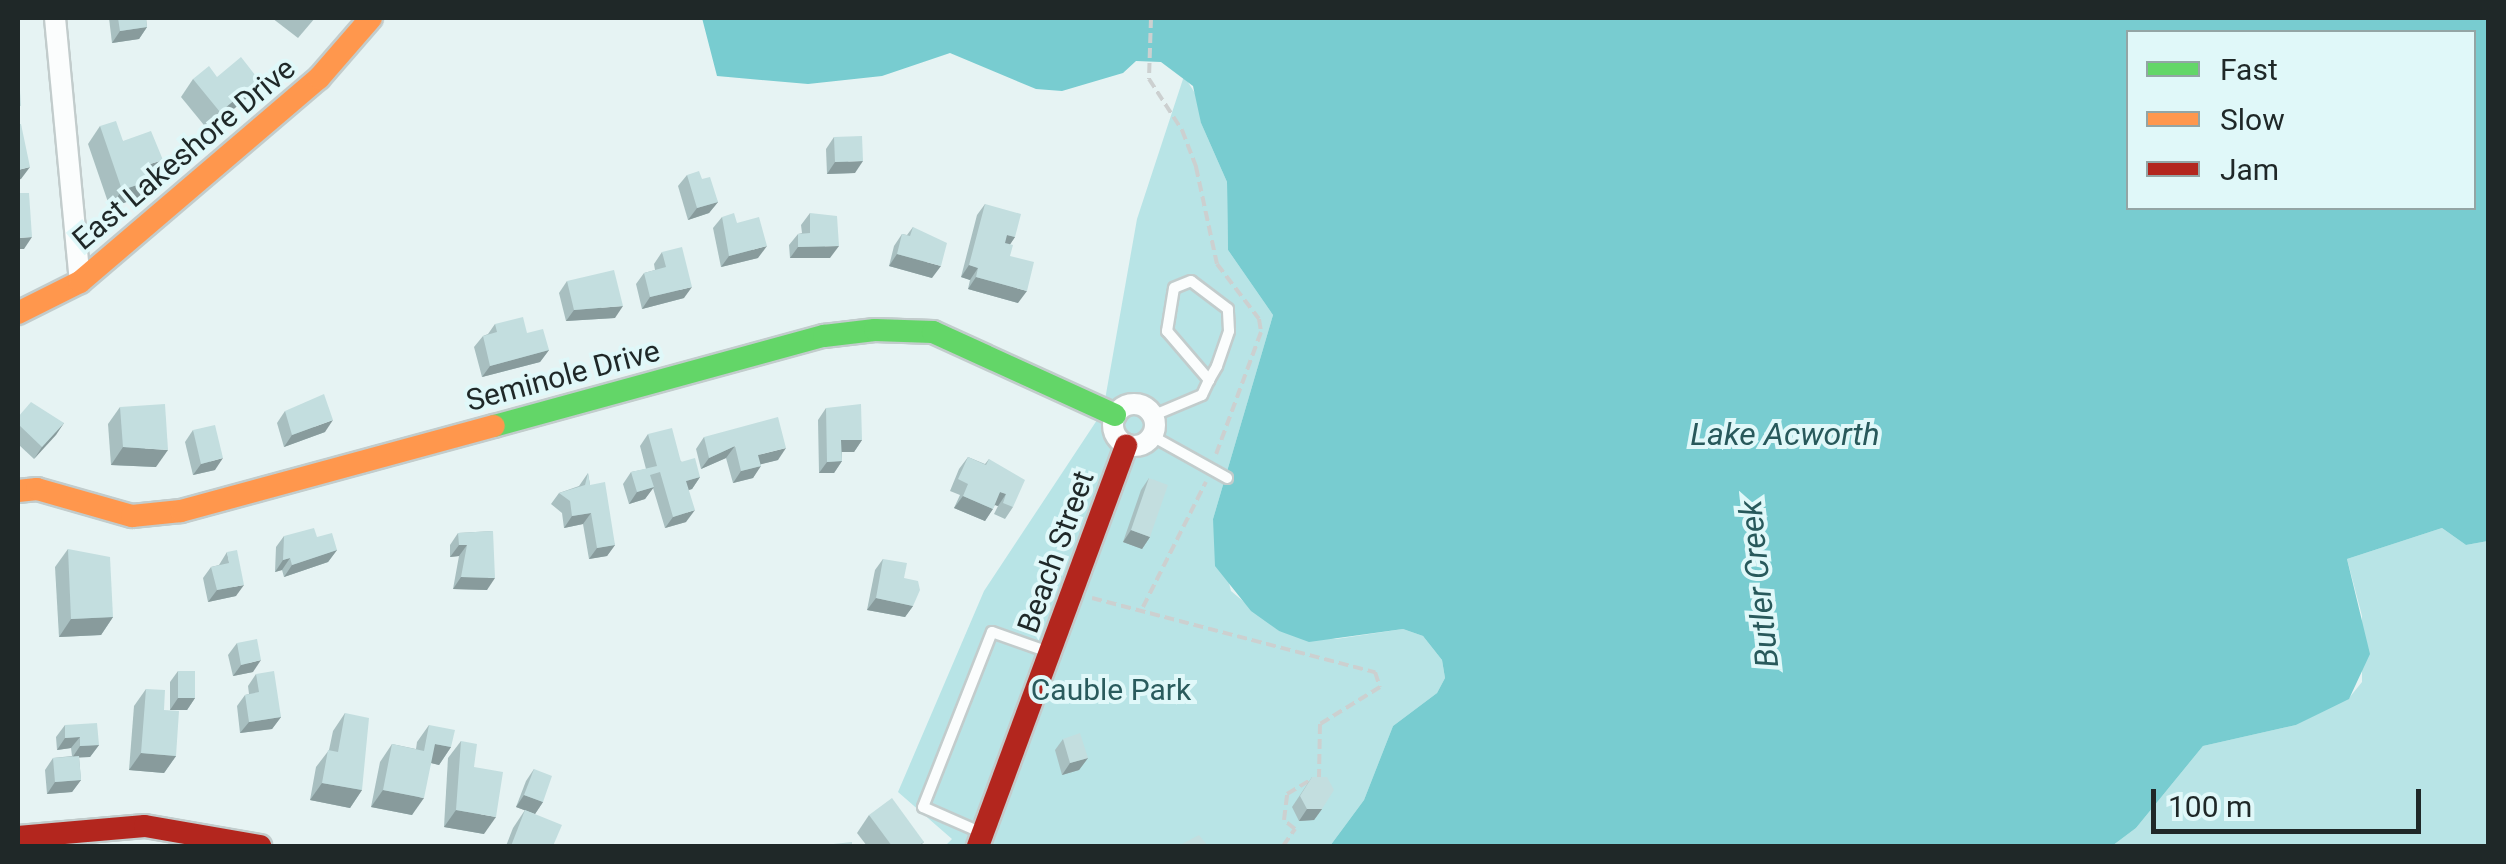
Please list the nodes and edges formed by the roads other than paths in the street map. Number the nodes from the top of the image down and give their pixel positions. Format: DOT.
graph roads {
  1 [pos="55,18"];
  2 [pos="371,18"];
  3 [pos="80,282"];
  4 [pos="18,312"];
  5 [pos="1210,380"];
  6 [pos="1115,415"];
  7 [pos="1152,426"];
  8 [pos="1126,445"];
  9 [pos="1227,478"];
  10 [pos="18,491"];
  11 [pos="1052,653"];
  12 [pos="146,826"];
  13 [pos="18,836"];
  14 [pos="981,840"];
  15 [pos="161,846"];
  16 [pos="260,846"];
  1 -- 3 [label="street"];
  2 -- 3 [label="street, East Lakeshore Drive"];
  3 -- 4 [label="street, East Lakeshore Drive"];
  5 -- 5 [label="lane"];
  5 -- 7 [label="lane"];
  6 -- 7 [label="street"];
  6 -- 8 [label="street"];
  6 -- 10 [label="street, Seminole Drive"];
  7 -- 8 [label="street"];
  7 -- 9 [label="lane"];
  8 -- 11 [label="street, Beach Street"];
  11 -- 14 [label="street, Beach Street"];
  11 -- 14 [label="lane"];
  12 -- 13 [label="street"];
  12 -- 15 [label="street"];
  12 -- 16 [label="street"];
}
